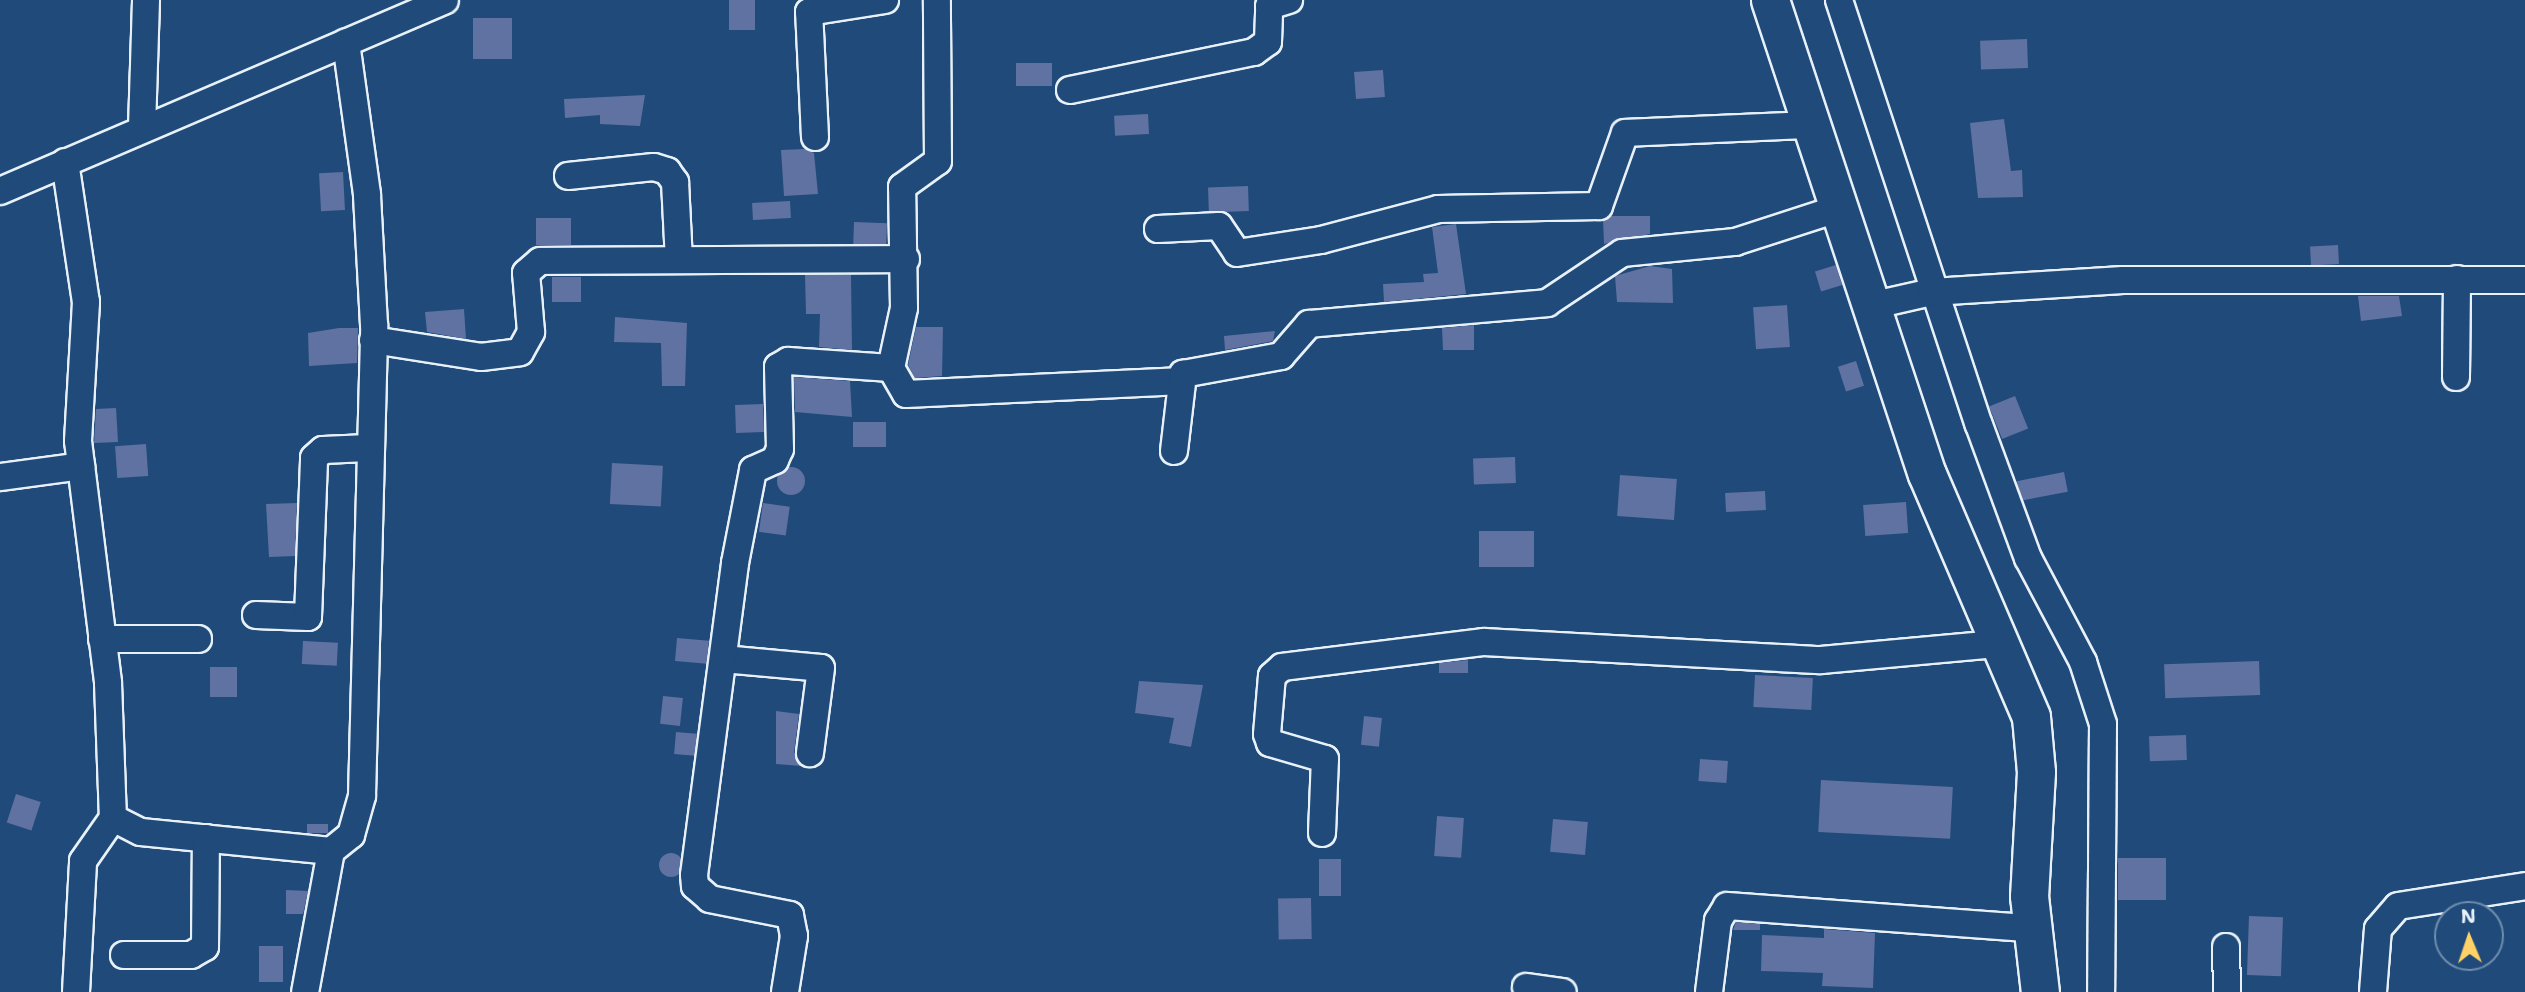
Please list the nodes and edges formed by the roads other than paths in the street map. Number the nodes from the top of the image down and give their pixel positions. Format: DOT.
graph roads {
  1 [pos="146,0"];
  2 [pos="445,0"];
  3 [pos="884,0"];
  4 [pos="937,0"];
  5 [pos="1770,0"];
  6 [pos="1839,0"];
  7 [pos="1275,2"];
  8 [pos="346,42"];
  9 [pos="1070,90"];
  10 [pos="1810,125"];
  11 [pos="142,128"];
  12 [pos="815,137"];
  13 [pos="65,162"];
  14 [pos="568,176"];
  15 [pos="0,191"];
  16 [pos="1840,208"];
  17 [pos="1158,229"];
  18 [pos="906,259"];
  19 [pos="679,260"];
  20 [pos="2457,279"];
  21 [pos="2525,280"];
  22 [pos="1923,294"];
  23 [pos="1879,304"];
  24 [pos="373,340"];
  25 [pos="891,368"];
  26 [pos="2456,377"];
  27 [pos="1178,381"];
  28 [pos="368,448"];
  29 [pos="1174,451"];
  30 [pos="81,466"];
  31 [pos="0,477"];
  32 [pos="256,615"];
  33 [pos="102,639"];
  34 [pos="198,639"];
  35 [pos="1996,644"];
  36 [pos="723,659"];
  37 [pos="810,753"];
  38 [pos="114,818"];
  39 [pos="1322,834"];
  40 [pos="206,838"];
  41 [pos="331,851"];
  42 [pos="2525,886"];
  43 [pos="2030,928"];
  44 [pos="2226,947"];
  45 [pos="124,955"];
  46 [pos="1526,987"];
  47 [pos="76,992"];
  48 [pos="306,992"];
  49 [pos="785,992"];
  50 [pos="1563,992"];
  51 [pos="1709,992"];
  52 [pos="2040,992"];
  53 [pos="2101,992"];
  54 [pos="2227,992"];
  55 [pos="2373,992"];
  1 -- 11 [label="street"];
  2 -- 8 [label="street"];
  3 -- 12 [label="street"];
  4 -- 18 [label="street"];
  5 -- 10 [label="main road"];
  6 -- 22 [label="street"];
  7 -- 9 [label="street"];
  8 -- 11 [label="street"];
  8 -- 24 [label="street"];
  10 -- 16 [label="main road"];
  10 -- 17 [label="street"];
  11 -- 13 [label="street"];
  13 -- 15 [label="street"];
  13 -- 30 [label="street"];
  14 -- 19 [label="street"];
  16 -- 23 [label="main road"];
  16 -- 27 [label="street"];
  18 -- 19 [label="street"];
  18 -- 25 [label="street"];
  19 -- 24 [label="street"];
  20 -- 21 [label="street"];
  20 -- 22 [label="street"];
  20 -- 26 [label="street"];
  22 -- 23 [label="street"];
  22 -- 53 [label="street"];
  23 -- 35 [label="main road"];
  24 -- 28 [label="street"];
  25 -- 27 [label="street"];
  25 -- 36 [label="street"];
  27 -- 29 [label="street"];
  28 -- 32 [label="street"];
  28 -- 41 [label="street"];
  30 -- 31 [label="street"];
  30 -- 33 [label="street"];
  33 -- 34 [label="street"];
  33 -- 38 [label="street"];
  35 -- 39 [label="street"];
  35 -- 43 [label="main road"];
  36 -- 37 [label="street"];
  36 -- 49 [label="street"];
  38 -- 40 [label="street"];
  38 -- 47 [label="street"];
  40 -- 41 [label="street"];
  40 -- 45 [label="street"];
  41 -- 48 [label="street"];
  42 -- 55 [label="street"];
  43 -- 51 [label="street"];
  43 -- 52 [label="main road"];
  44 -- 54 [label="street"];
  46 -- 50 [label="street"];
}
